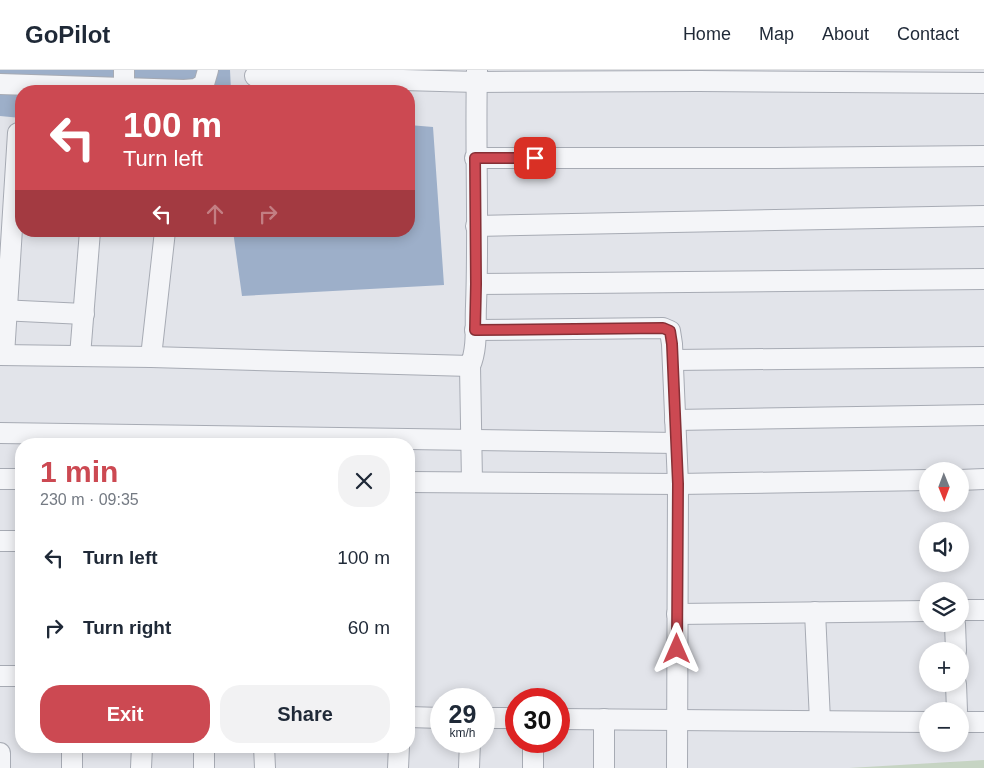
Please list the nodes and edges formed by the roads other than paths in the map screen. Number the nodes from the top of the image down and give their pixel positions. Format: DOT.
graph roads {
  1 [pos="208,70"];
  2 [pos="255,76"];
  3 [pos="477,76"];
  4 [pos="124,79"];
  5 [pos="984,82"];
  6 [pos="0,84"];
  7 [pos="157,85"];
  8 [pos="202,85"];
  9 [pos="984,156"];
  10 [pos="475,158"];
  11 [pos="15,168"];
  12 [pos="984,216"];
  13 [pos="476,226"];
  14 [pos="90,237"];
  15 [pos="164,237"];
  16 [pos="984,279"];
  17 [pos="476,284"];
  18 [pos="3,310"];
  19 [pos="84,314"];
  20 [pos="475,330"];
  21 [pos="2,355"];
  22 [pos="80,356"];
  23 [pos="151,356"];
  24 [pos="984,357"];
  25 [pos="673,360"];
  26 [pos="470,366"];
  27 [pos="984,415"];
  28 [pos="675,420"];
  29 [pos="0,434"];
  30 [pos="331,438"];
  31 [pos="415,440"];
  32 [pos="472,441"];
  33 [pos="676,443"];
  34 [pos="0,479"];
  35 [pos="15,479"];
  36 [pos="984,479"];
  37 [pos="919,480"];
  38 [pos="969,480"];
  39 [pos="415,482"];
  40 [pos="472,482"];
  41 [pos="678,484"];
  42 [pos="0,541"];
  43 [pos="15,541"];
  44 [pos="969,610"];
  45 [pos="984,610"];
  46 [pos="919,611"];
  47 [pos="815,612"];
  48 [pos="678,614"];
  49 [pos="0,676"];
  50 [pos="15,676"];
  51 [pos="415,717"];
  52 [pos="430,718"];
  53 [pos="570,719"];
  54 [pos="604,719"];
  55 [pos="677,720"];
  56 [pos="820,721"];
  57 [pos="919,722"];
  58 [pos="969,722"];
  59 [pos="984,722"];
  60 [pos="72,753"];
  61 [pos="142,753"];
  62 [pos="204,753"];
  63 [pos="264,753"];
  64 [pos="399,753"];
  65 [pos="470,753"];
  66 [pos="533,753"];
  67 [pos="0,754"];
  68 [pos="0,768"];
  69 [pos="72,768"];
  70 [pos="141,768"];
  71 [pos="204,768"];
  72 [pos="265,768"];
  73 [pos="398,768"];
  74 [pos="469,768"];
  75 [pos="533,768"];
  76 [pos="604,768"];
  77 [pos="677,768"];
  1 -- 8 [label="street"];
  2 -- 3 [label="street"];
  3 -- 5 [label="street"];
  3 -- 10 [label="street"];
  4 -- 6 [label="street"];
  4 -- 7 [label="street"];
  9 -- 10 [label="street"];
  10 -- 13 [label="street"];
  11 -- 18 [label="street"];
  12 -- 13 [label="street"];
  13 -- 17 [label="street"];
  14 -- 19 [label="street"];
  15 -- 23 [label="street"];
  16 -- 17 [label="street"];
  17 -- 20 [label="street"];
  18 -- 19 [label="street"];
  18 -- 21 [label="street"];
  19 -- 22 [label="street"];
  20 -- 25 [label="street"];
  20 -- 26 [label="street"];
  21 -- 22 [label="street"];
  22 -- 23 [label="street"];
  23 -- 26 [label="street"];
  24 -- 25 [label="street"];
  25 -- 28 [label="street"];
  26 -- 32 [label="street"];
  27 -- 28 [label="street"];
  28 -- 33 [label="street"];
  29 -- 30 [label="street"];
  31 -- 32 [label="street"];
  32 -- 33 [label="street"];
  32 -- 40 [label="street"];
  33 -- 41 [label="street"];
  34 -- 35 [label="street"];
  36 -- 38 [label="street"];
  37 -- 41 [label="street"];
  39 -- 40 [label="street"];
  40 -- 41 [label="street"];
  41 -- 48 [label="street"];
  42 -- 43 [label="street"];
  44 -- 45 [label="street"];
  46 -- 47 [label="street"];
  47 -- 48 [label="street"];
  47 -- 56 [label="street"];
  48 -- 55 [label="street"];
  49 -- 50 [label="street"];
  51 -- 52 [label="street"];
  53 -- 54 [label="street"];
  54 -- 55 [label="street"];
  54 -- 76 [label="street"];
  55 -- 56 [label="street"];
  55 -- 77 [label="street"];
  56 -- 57 [label="street"];
  58 -- 59 [label="street"];
  60 -- 69 [label="street"];
  61 -- 70 [label="street"];
  62 -- 71 [label="street"];
  63 -- 72 [label="street"];
  64 -- 73 [label="street"];
  65 -- 74 [label="street"];
  66 -- 75 [label="street"];
  67 -- 68 [label="street"];
}
